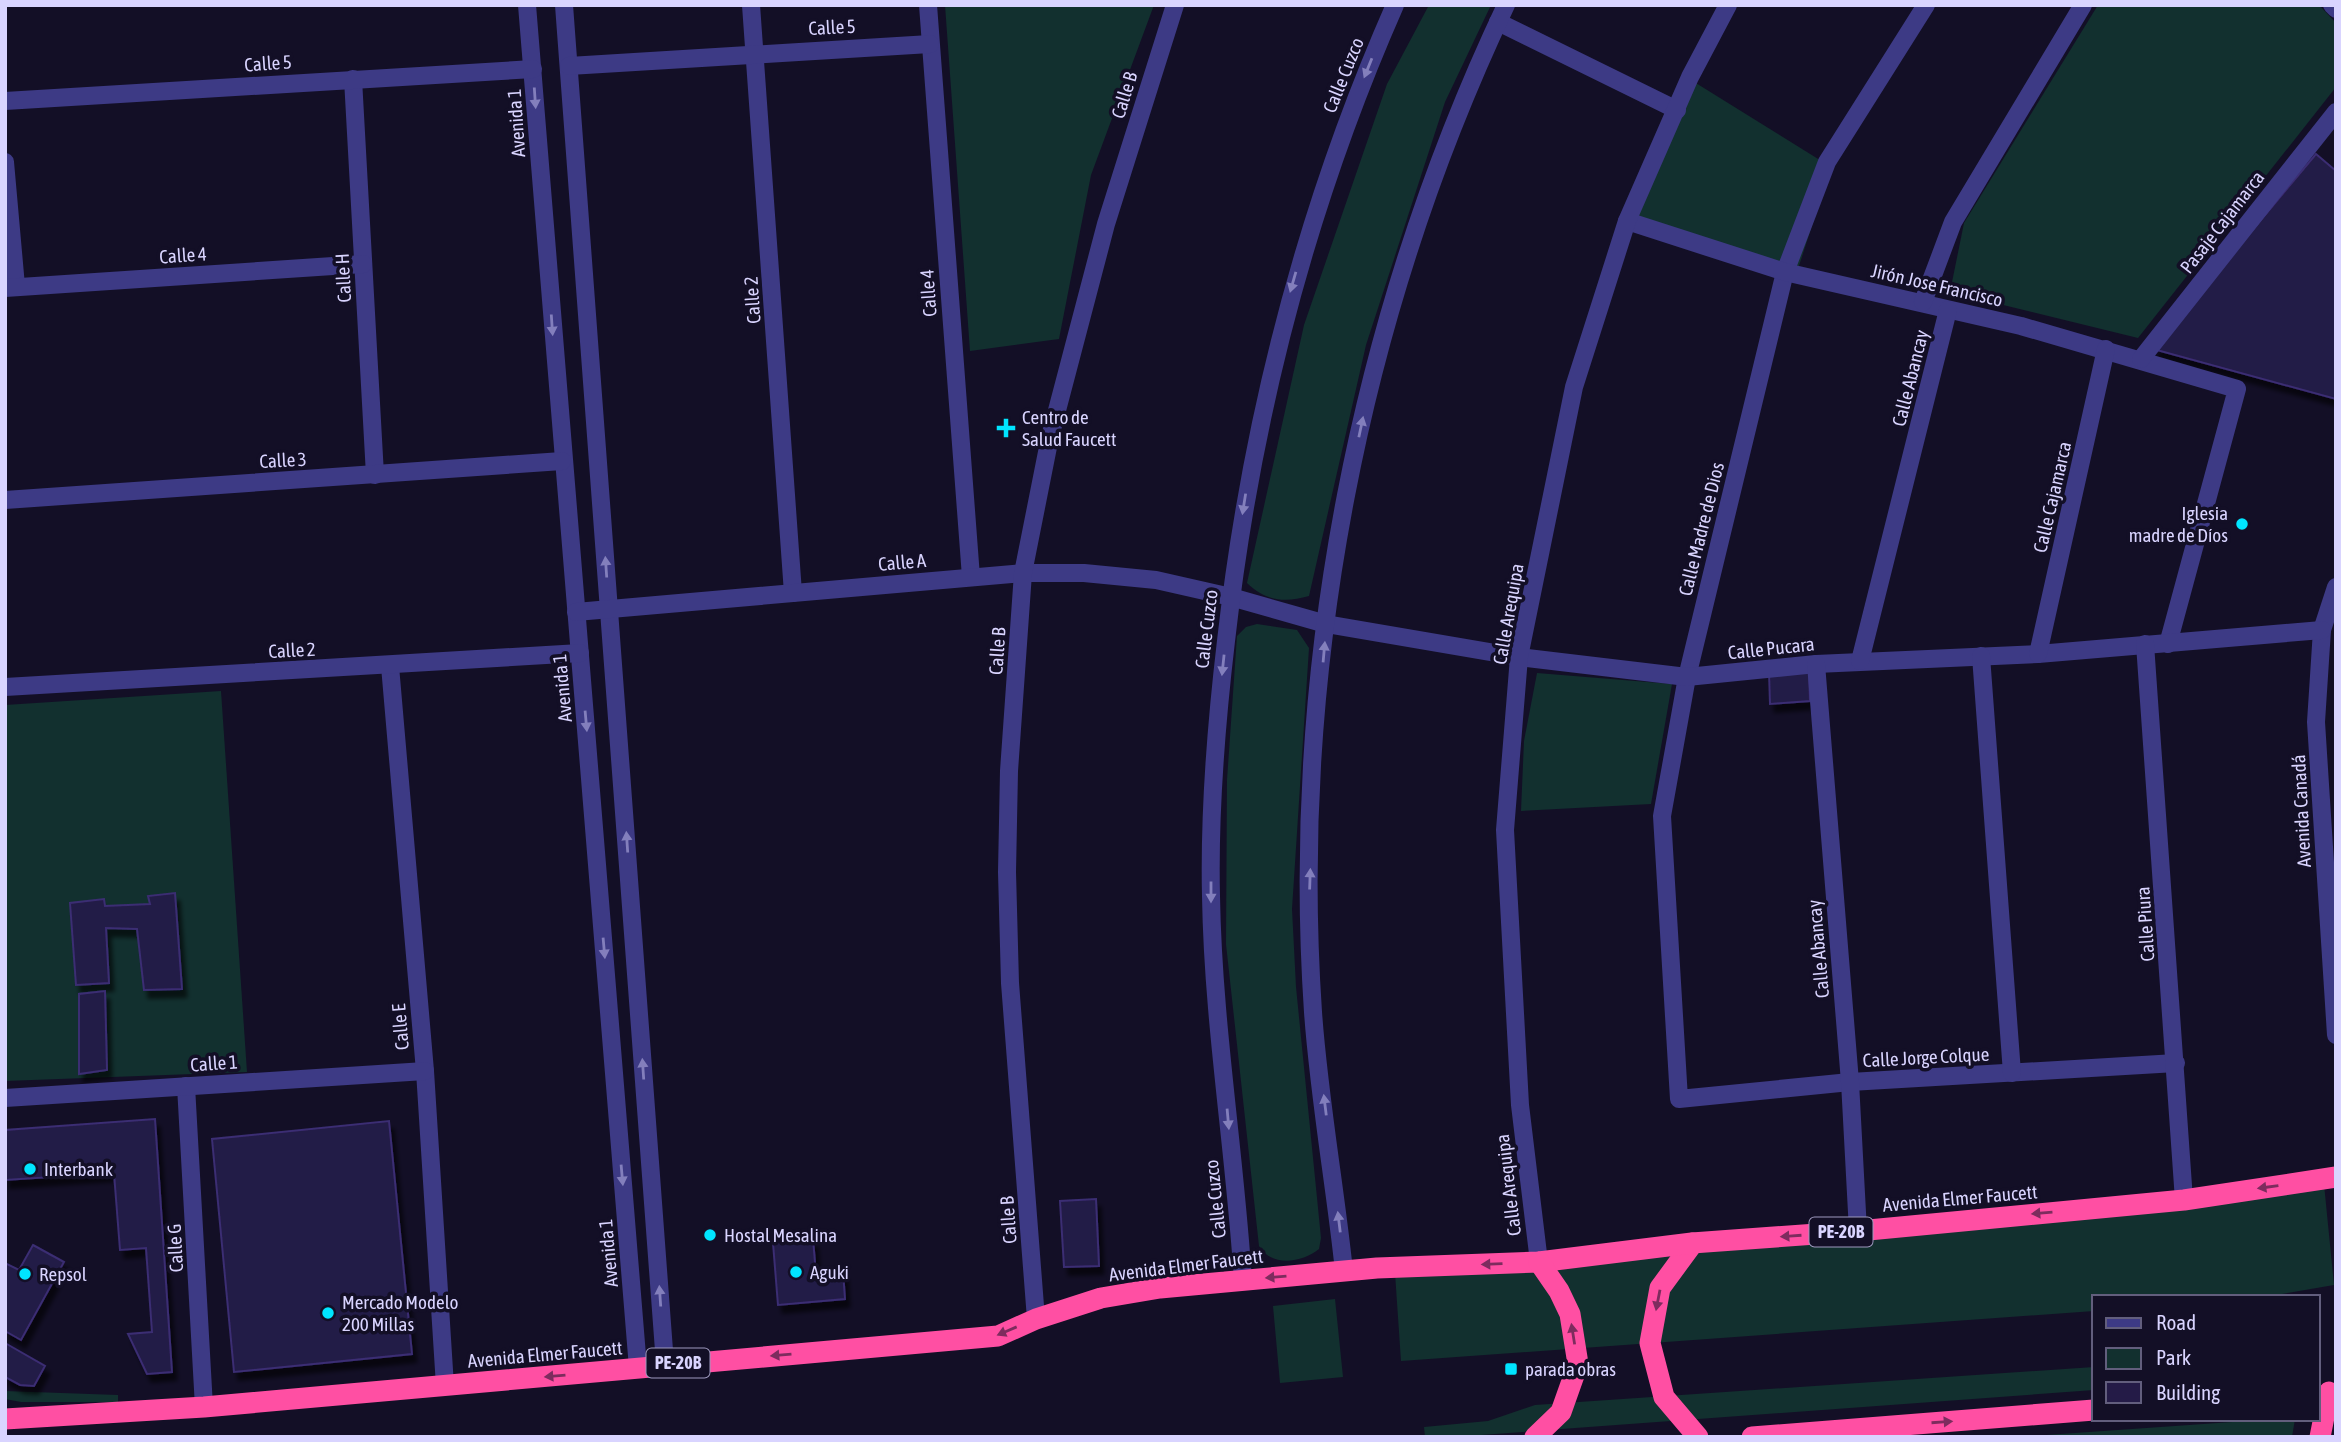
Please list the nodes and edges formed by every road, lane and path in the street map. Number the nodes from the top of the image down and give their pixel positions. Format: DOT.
graph roads {
  1 [pos="527,5"];
  2 [pos="564,5"];
  3 [pos="751,5"];
  4 [pos="928,5"];
  5 [pos="1175,5"];
  6 [pos="1395,5"];
  7 [pos="1506,5"];
  8 [pos="1728,5"];
  9 [pos="1926,5"];
  10 [pos="2083,5"];
  11 [pos="1498,22"];
  12 [pos="930,44"];
  13 [pos="756,52"];
  14 [pos="569,66"];
  15 [pos="533,69"];
  16 [pos="353,79"];
  17 [pos="5,101"];
  18 [pos="1676,110"];
  19 [pos="2336,112"];
  20 [pos="5,162"];
  21 [pos="1627,221"];
  22 [pos="363,264"];
  23 [pos="1785,272"];
  24 [pos="11,287"];
  25 [pos="1923,302"];
  26 [pos="1948,310"];
  27 [pos="2106,349"];
  28 [pos="2141,359"];
  29 [pos="562,461"];
  30 [pos="375,475"];
  31 [pos="5,500"];
  32 [pos="1023,573"];
  33 [pos="971,577"];
  34 [pos="2336,587"];
  35 [pos="793,593"];
  36 [pos="1231,597"];
  37 [pos="609,608"];
  38 [pos="576,612"];
  39 [pos="1326,624"];
  40 [pos="2322,630"];
  41 [pos="2145,644"];
  42 [pos="2168,644"];
  43 [pos="580,653"];
  44 [pos="2038,654"];
  45 [pos="1981,656"];
  46 [pos="1519,657"];
  47 [pos="1860,661"];
  48 [pos="1816,664"];
  49 [pos="390,666"];
  50 [pos="1687,677"];
  51 [pos="5,687"];
  52 [pos="2334,977"];
  53 [pos="2336,1035"];
  54 [pos="2176,1063"];
  55 [pos="425,1071"];
  56 [pos="2012,1073"];
  57 [pos="1850,1082"];
  58 [pos="186,1086"];
  59 [pos="5,1098"];
  60 [pos="1679,1099"];
  61 [pos="2336,1177"];
  62 [pos="2184,1200"];
  63 [pos="1858,1231"];
  64 [pos="1693,1243"];
  65 [pos="1539,1262"];
  66 [pos="1344,1271"];
  67 [pos="1243,1280"];
  68 [pos="1036,1319"];
  69 [pos="665,1364"];
  70 [pos="638,1368"];
  71 [pos="445,1386"];
  72 [pos="2328,1393"];
  73 [pos="204,1407"];
  74 [pos="2092,1410"];
  75 [pos="5,1419"];
  76 [pos="1535,1437"];
  77 [pos="1698,1437"];
  78 [pos="1752,1437"];
  79 [pos="2320,1437"];
  1 -- 15 [label="street, Avenida 1"];
  2 -- 14 [label="street"];
  3 -- 13 [label="street, Calle 2"];
  4 -- 12 [label="street, Calle 4"];
  5 -- 32 [label="street, Calle B"];
  6 -- 36 [label="street, Calle Cuzco, one-way"];
  7 -- 11 [label="street"];
  8 -- 18 [label="street, Calle Arequipa"];
  9 -- 23 [label="street, Calle Madre de Dios"];
  10 -- 25 [label="street, Calle Abancay"];
  11 -- 18 [label="street"];
  39 -- 11 [label="street, one-way"];
  12 -- 13 [label="street, Calle 5"];
  12 -- 33 [label="street, Calle 4"];
  13 -- 14 [label="street, Calle 5"];
  13 -- 35 [label="street, Calle 2"];
  37 -- 14 [label="street, one-way"];
  15 -- 16 [label="street, Calle 5"];
  15 -- 29 [label="street, Avenida 1, one-way"];
  16 -- 17 [label="street, Calle 5"];
  16 -- 22 [label="street, Calle H"];
  18 -- 21 [label="street, Calle Arequipa"];
  19 -- 28 [label="street, Pasaje Cajamarca"];
  20 -- 24 [label="street"];
  21 -- 23 [label="street, Jirón Jose Francisco"];
  21 -- 46 [label="street, Calle Arequipa"];
  22 -- 24 [label="street, Calle 4"];
  22 -- 30 [label="street, Calle H"];
  23 -- 25 [label="street, Jirón Jose Francisco"];
  23 -- 50 [label="street, Calle Madre de Dios"];
  25 -- 26 [label="street, Jirón Jose Francisco"];
  26 -- 27 [label="street, Jirón Jose Francisco"];
  26 -- 47 [label="street, Calle Abancay"];
  27 -- 28 [label="street, Jirón Jose Francisco"];
  27 -- 44 [label="street, Calle Cajamarca"];
  28 -- 42 [label="street, Jirón Jose Francisco"];
  29 -- 30 [label="street, Calle 3"];
  29 -- 38 [label="street, Avenida 1"];
  30 -- 31 [label="street, Calle 3"];
  32 -- 33 [label="street, Calle A"];
  32 -- 36 [label="street, Calle A"];
  32 -- 68 [label="street, Calle B"];
  33 -- 35 [label="street, Calle A"];
  34 -- 40 [label="street, Avenida Canadá"];
  35 -- 37 [label="street, Calle A"];
  36 -- 39 [label="street, Calle Pucara"];
  36 -- 67 [label="street, Calle Cuzco, one-way"];
  37 -- 38 [label="street, Calle A"];
  69 -- 37 [label="street, one-way"];
  38 -- 43 [label="street, Avenida 1"];
  39 -- 46 [label="street, Calle Pucara"];
  66 -- 39 [label="street, one-way"];
  40 -- 42 [label="street, Calle Pucara"];
  40 -- 52 [label="street, Avenida Canadá"];
  41 -- 42 [label="street, Calle Pucara"];
  41 -- 44 [label="street, Calle Pucara"];
  41 -- 54 [label="street, Calle Piura"];
  43 -- 49 [label="street, Calle 2"];
  43 -- 70 [label="street, Avenida 1, one-way"];
  44 -- 45 [label="street, Calle Pucara"];
  45 -- 47 [label="street, Calle Pucara"];
  45 -- 56 [label="street"];
  46 -- 50 [label="street, Calle Pucara"];
  46 -- 65 [label="street, Calle Arequipa"];
  47 -- 48 [label="street, Calle Pucara"];
  48 -- 50 [label="street, Calle Pucara"];
  48 -- 57 [label="street, Calle Abancay"];
  49 -- 51 [label="street, Calle 2"];
  49 -- 55 [label="street, Calle E"];
  50 -- 60 [label="street, Calle Madre de Dios"];
  52 -- 53 [label="street, Avenida Canadá"];
  54 -- 56 [label="street, Calle Jorge Colque"];
  54 -- 62 [label="street, Calle Piura"];
  55 -- 58 [label="street, Calle 1"];
  55 -- 71 [label="street, Calle E"];
  56 -- 57 [label="street, Calle Jorge Colque"];
  57 -- 60 [label="street, Calle Jorge Colque"];
  57 -- 63 [label="street, Calle Abancay"];
  58 -- 59 [label="street, Calle 1"];
  58 -- 73 [label="street, Calle G"];
  61 -- 62 [label="highway, Avenida Elmer Faucett / PE-20B, one-way"];
  62 -- 63 [label="highway, Avenida Elmer Faucett / PE-20B, one-way"];
  63 -- 64 [label="highway, Avenida Elmer Faucett / PE-20B, one-way"];
  64 -- 65 [label="highway, Avenida Elmer Faucett / PE-20B"];
  64 -- 77 [label="highway, one-way"];
  65 -- 66 [label="highway, Avenida Elmer Faucett / PE-20B, one-way"];
  76 -- 65 [label="highway, one-way"];
  66 -- 67 [label="highway, Avenida Elmer Faucett / PE-20B, one-way"];
  67 -- 68 [label="highway, Avenida Elmer Faucett / PE-20B"];
  68 -- 69 [label="highway, Avenida Elmer Faucett / PE-20B, one-way"];
  69 -- 70 [label="highway, Avenida Elmer Faucett / PE-20B"];
  70 -- 71 [label="highway, Avenida Elmer Faucett / PE-20B, one-way"];
  71 -- 73 [label="highway, Avenida Elmer Faucett / PE-20B"];
  72 -- 79 [label="highway"];
  73 -- 75 [label="highway, Avenida Elmer Faucett / PE-20B"];
  78 -- 74 [label="highway, one-way"];
}
